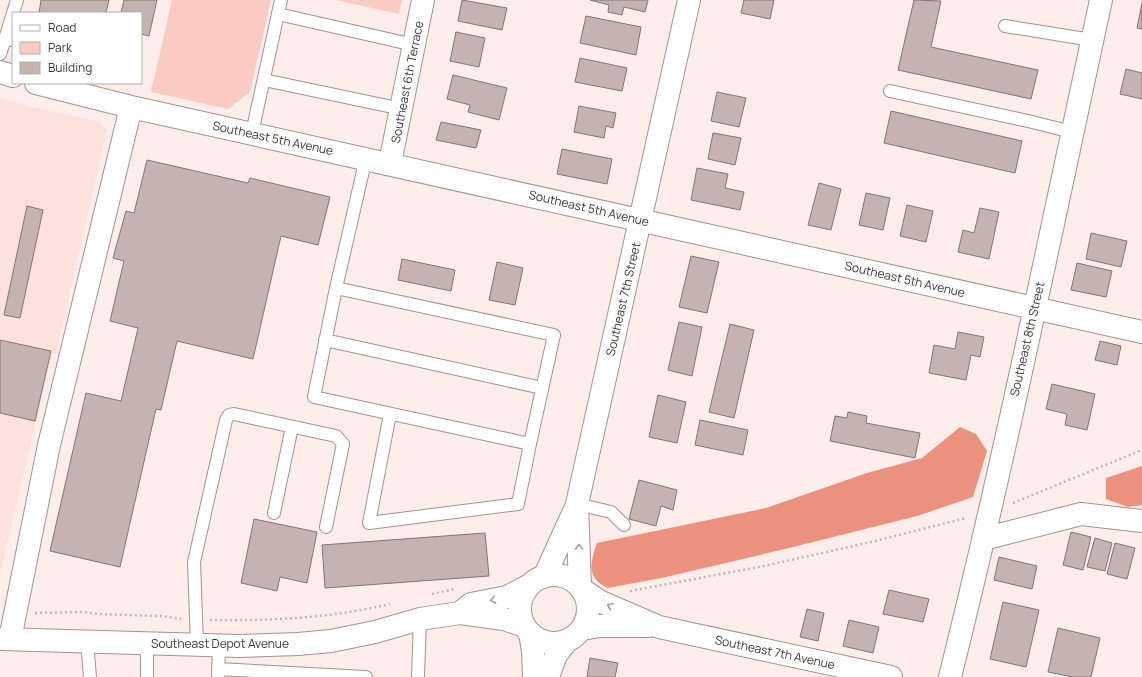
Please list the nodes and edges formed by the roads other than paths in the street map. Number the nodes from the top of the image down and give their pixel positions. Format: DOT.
graph roads {
  1 [pos="17,0"];
  2 [pos="281,0"];
  3 [pos="423,0"];
  4 [pos="689,0"];
  5 [pos="1101,0"];
  6 [pos="13,12"];
  7 [pos="278,14"];
  8 [pos="12,20"];
  9 [pos="1005,26"];
  10 [pos="9,40"];
  11 [pos="1092,40"];
  12 [pos="414,45"];
  13 [pos="0,54"];
  14 [pos="0,72"];
  15 [pos="12,76"];
  16 [pos="264,80"];
  17 [pos="44,84"];
  18 [pos="77,88"];
  19 [pos="890,91"];
  20 [pos="130,106"];
  21 [pos="402,109"];
  22 [pos="1072,132"];
  23 [pos="252,133"];
  24 [pos="366,158"];
  25 [pos="390,163"];
  26 [pos="641,219"];
  27 [pos="336,288"];
  28 [pos="1035,308"];
  29 [pos="1142,332"];
  30 [pos="325,340"];
  31 [pos="542,388"];
  32 [pos="390,414"];
  33 [pos="292,427"];
  34 [pos="530,444"];
  35 [pos="578,504"];
  36 [pos="274,513"];
  37 [pos="1142,521"];
  38 [pos="624,524"];
  39 [pos="326,527"];
  40 [pos="983,539"];
  41 [pos="536,581"];
  42 [pos="581,588"];
  43 [pos="460,613"];
  44 [pos="420,619"];
  45 [pos="659,627"];
  46 [pos="527,629"];
  47 [pos="574,635"];
  48 [pos="5,639"];
  49 [pos="87,641"];
  50 [pos="147,643"];
  51 [pos="197,645"];
  52 [pos="219,645"];
  53 [pos="218,673"];
  54 [pos="90,677"];
  55 [pos="147,677"];
  56 [pos="366,677"];
  57 [pos="418,677"];
  58 [pos="534,677"];
  59 [pos="548,677"];
  60 [pos="891,677"];
  61 [pos="950,677"];
  1 -- 6 [label="lane"];
  2 -- 7 [label="lane"];
  3 -- 12 [label="street, Southeast 6th Terrace"];
  4 -- 26 [label="street, Southeast 7th Street"];
  5 -- 11 [label="street, Southeast 8th Street"];
  7 -- 12 [label="lane"];
  7 -- 16 [label="lane"];
  8 -- 10 [label="lane"];
  9 -- 11 [label="lane"];
  10 -- 13 [label="lane"];
  11 -- 22 [label="street, Southeast 8th Street"];
  12 -- 21 [label="street, Southeast 6th Terrace"];
  14 -- 15 [label="street"];
  16 -- 21 [label="lane"];
  16 -- 23 [label="lane"];
  17 -- 18 [label="street, Southeast 5th Avenue"];
  18 -- 20 [label="street, Southeast 5th Avenue"];
  19 -- 22 [label="lane"];
  20 -- 23 [label="street, Southeast 5th Avenue"];
  20 -- 48 [label="street"];
  21 -- 25 [label="street, Southeast 6th Terrace"];
  22 -- 28 [label="street, Southeast 8th Street"];
  23 -- 24 [label="street, Southeast 5th Avenue"];
  24 -- 25 [label="street, Southeast 5th Avenue"];
  24 -- 27 [label="lane"];
  25 -- 26 [label="street, Southeast 5th Avenue"];
  26 -- 28 [label="street, Southeast 5th Avenue"];
  26 -- 35 [label="street, Southeast 7th Street"];
  27 -- 30 [label="lane"];
  27 -- 31 [label="lane"];
  28 -- 29 [label="street, Southeast 5th Avenue"];
  28 -- 40 [label="street, Southeast 8th Street"];
  30 -- 31 [label="lane"];
  30 -- 32 [label="lane"];
  31 -- 34 [label="lane"];
  32 -- 34 [label="lane"];
  32 -- 34 [label="lane"];
  33 -- 36 [label="lane"];
  33 -- 39 [label="lane"];
  33 -- 51 [label="lane"];
  35 -- 38 [label="lane"];
  35 -- 41 [label="street, Southeast 7th Street"];
  42 -- 35 [label="street, Southeast 7th Street, one-way"];
  37 -- 40 [label="street"];
  40 -- 61 [label="street, Southeast 8th Street"];
  41 -- 42 [label="street"];
  41 -- 43 [label="street, Southeast Depot Avenue, one-way"];
  41 -- 46 [label="street"];
  45 -- 42 [label="street, Southeast 7th Avenue, one-way"];
  42 -- 47 [label="street"];
  43 -- 44 [label="street, Southeast Depot Avenue"];
  43 -- 46 [label="street, Southeast Depot Avenue"];
  44 -- 52 [label="street, Southeast Depot Avenue"];
  44 -- 57 [label="lane"];
  45 -- 47 [label="street, Southeast 7th Avenue"];
  45 -- 60 [label="street, Southeast 7th Avenue"];
  46 -- 47 [label="street"];
  46 -- 58 [label="street"];
  47 -- 59 [label="street"];
  48 -- 49 [label="street, Southeast Depot Avenue"];
  49 -- 50 [label="street, Southeast Depot Avenue"];
  49 -- 54 [label="lane"];
  50 -- 51 [label="street, Southeast Depot Avenue"];
  50 -- 55 [label="lane"];
  51 -- 52 [label="street, Southeast Depot Avenue"];
  52 -- 53 [label="lane"];
  53 -- 56 [label="lane"];
}
